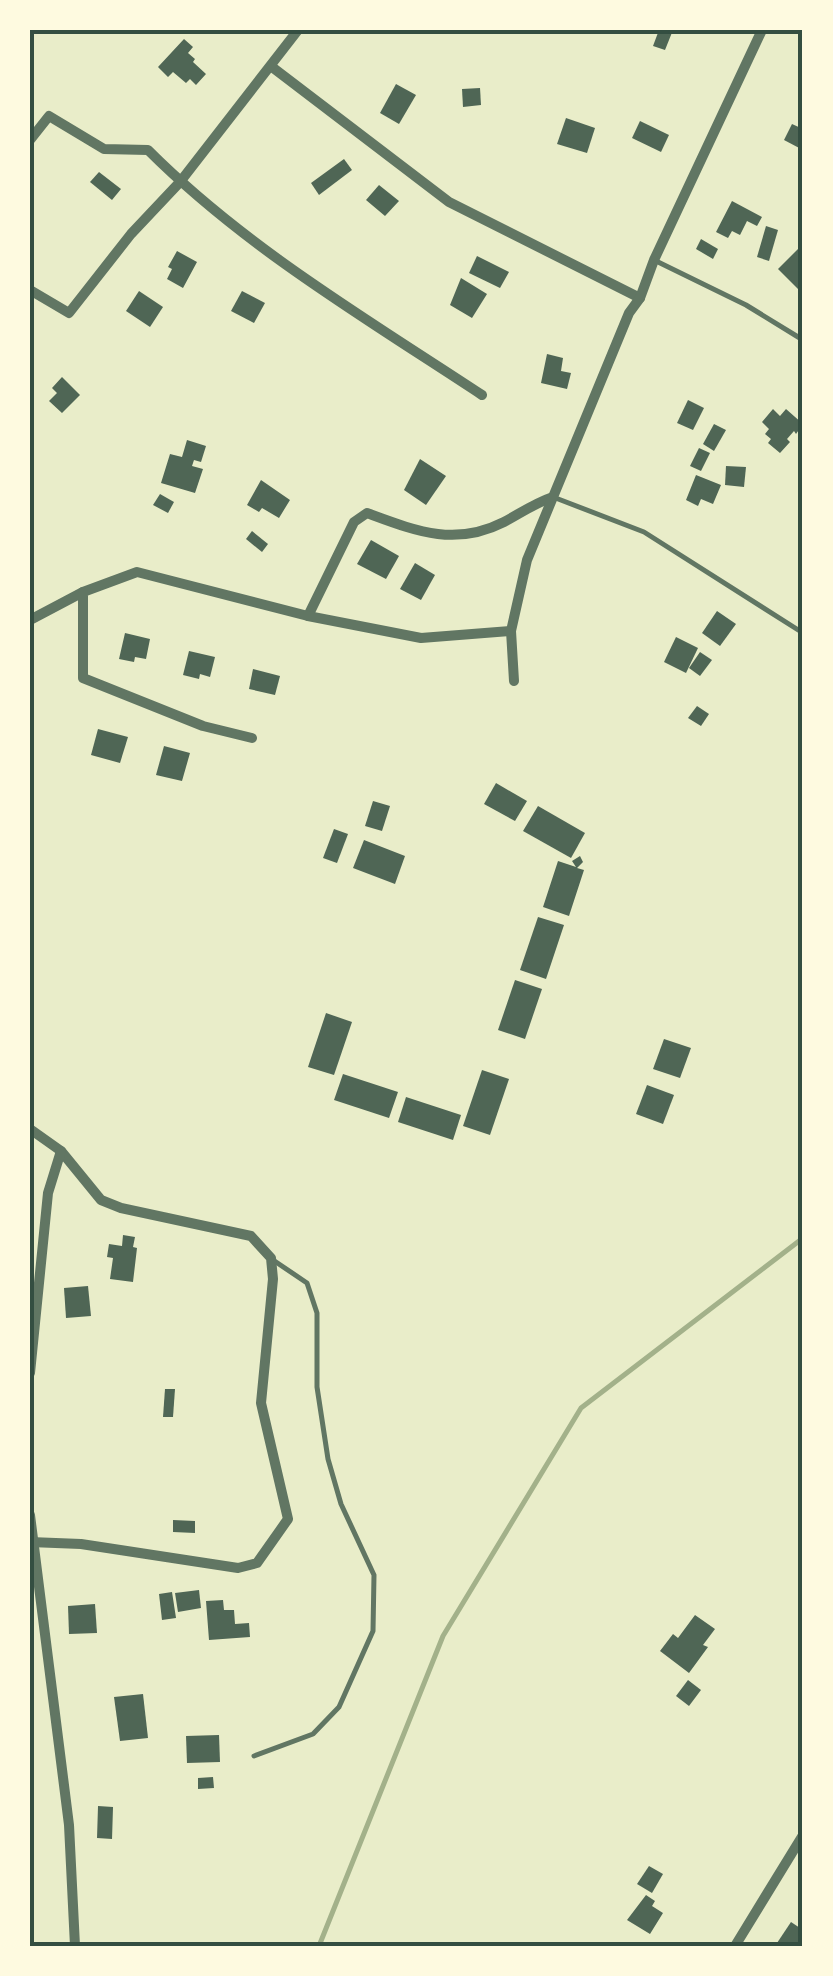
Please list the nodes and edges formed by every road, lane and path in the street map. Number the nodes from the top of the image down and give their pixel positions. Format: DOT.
graph roads {
  1 [pos="298,30"];
  2 [pos="762,30"];
  3 [pos="272,68"];
  4 [pos="30,140"];
  5 [pos="180,182"];
  6 [pos="654,260"];
  7 [pos="30,290"];
  8 [pos="640,298"];
  9 [pos="803,340"];
  10 [pos="482,396"];
  11 [pos="554,497"];
  12 [pos="83,592"];
  13 [pos="308,616"];
  14 [pos="30,620"];
  15 [pos="510,630"];
  16 [pos="803,632"];
  17 [pos="514,681"];
  18 [pos="252,738"];
  19 [pos="30,1128"];
  20 [pos="61,1151"];
  21 [pos="271,1258"];
  22 [pos="30,1373"];
  23 [pos="30,1515"];
  24 [pos="33,1542"];
  25 [pos="254,1756"];
  26 [pos="803,1835"];
  27 [pos="75,1946"];
  28 [pos="734,1946"];
  1 -- 3 [label="street"];
  2 -- 6 [label="street"];
  3 -- 5 [label="street"];
  3 -- 8 [label="street"];
  4 -- 5 [label="street"];
  5 -- 7 [label="street"];
  5 -- 10 [label="street"];
  6 -- 8 [label="street"];
  6 -- 9 [label="lane"];
  8 -- 11 [label="street"];
  11 -- 13 [label="street"];
  11 -- 15 [label="street"];
  11 -- 16 [label="lane"];
  12 -- 13 [label="street"];
  12 -- 14 [label="street"];
  12 -- 18 [label="street"];
  13 -- 15 [label="street"];
  15 -- 17 [label="street"];
  19 -- 20 [label="street"];
  20 -- 21 [label="street"];
  20 -- 22 [label="street"];
  21 -- 24 [label="street"];
  21 -- 25 [label="lane"];
  23 -- 24 [label="street"];
  24 -- 27 [label="street"];
  26 -- 28 [label="street"];
}
